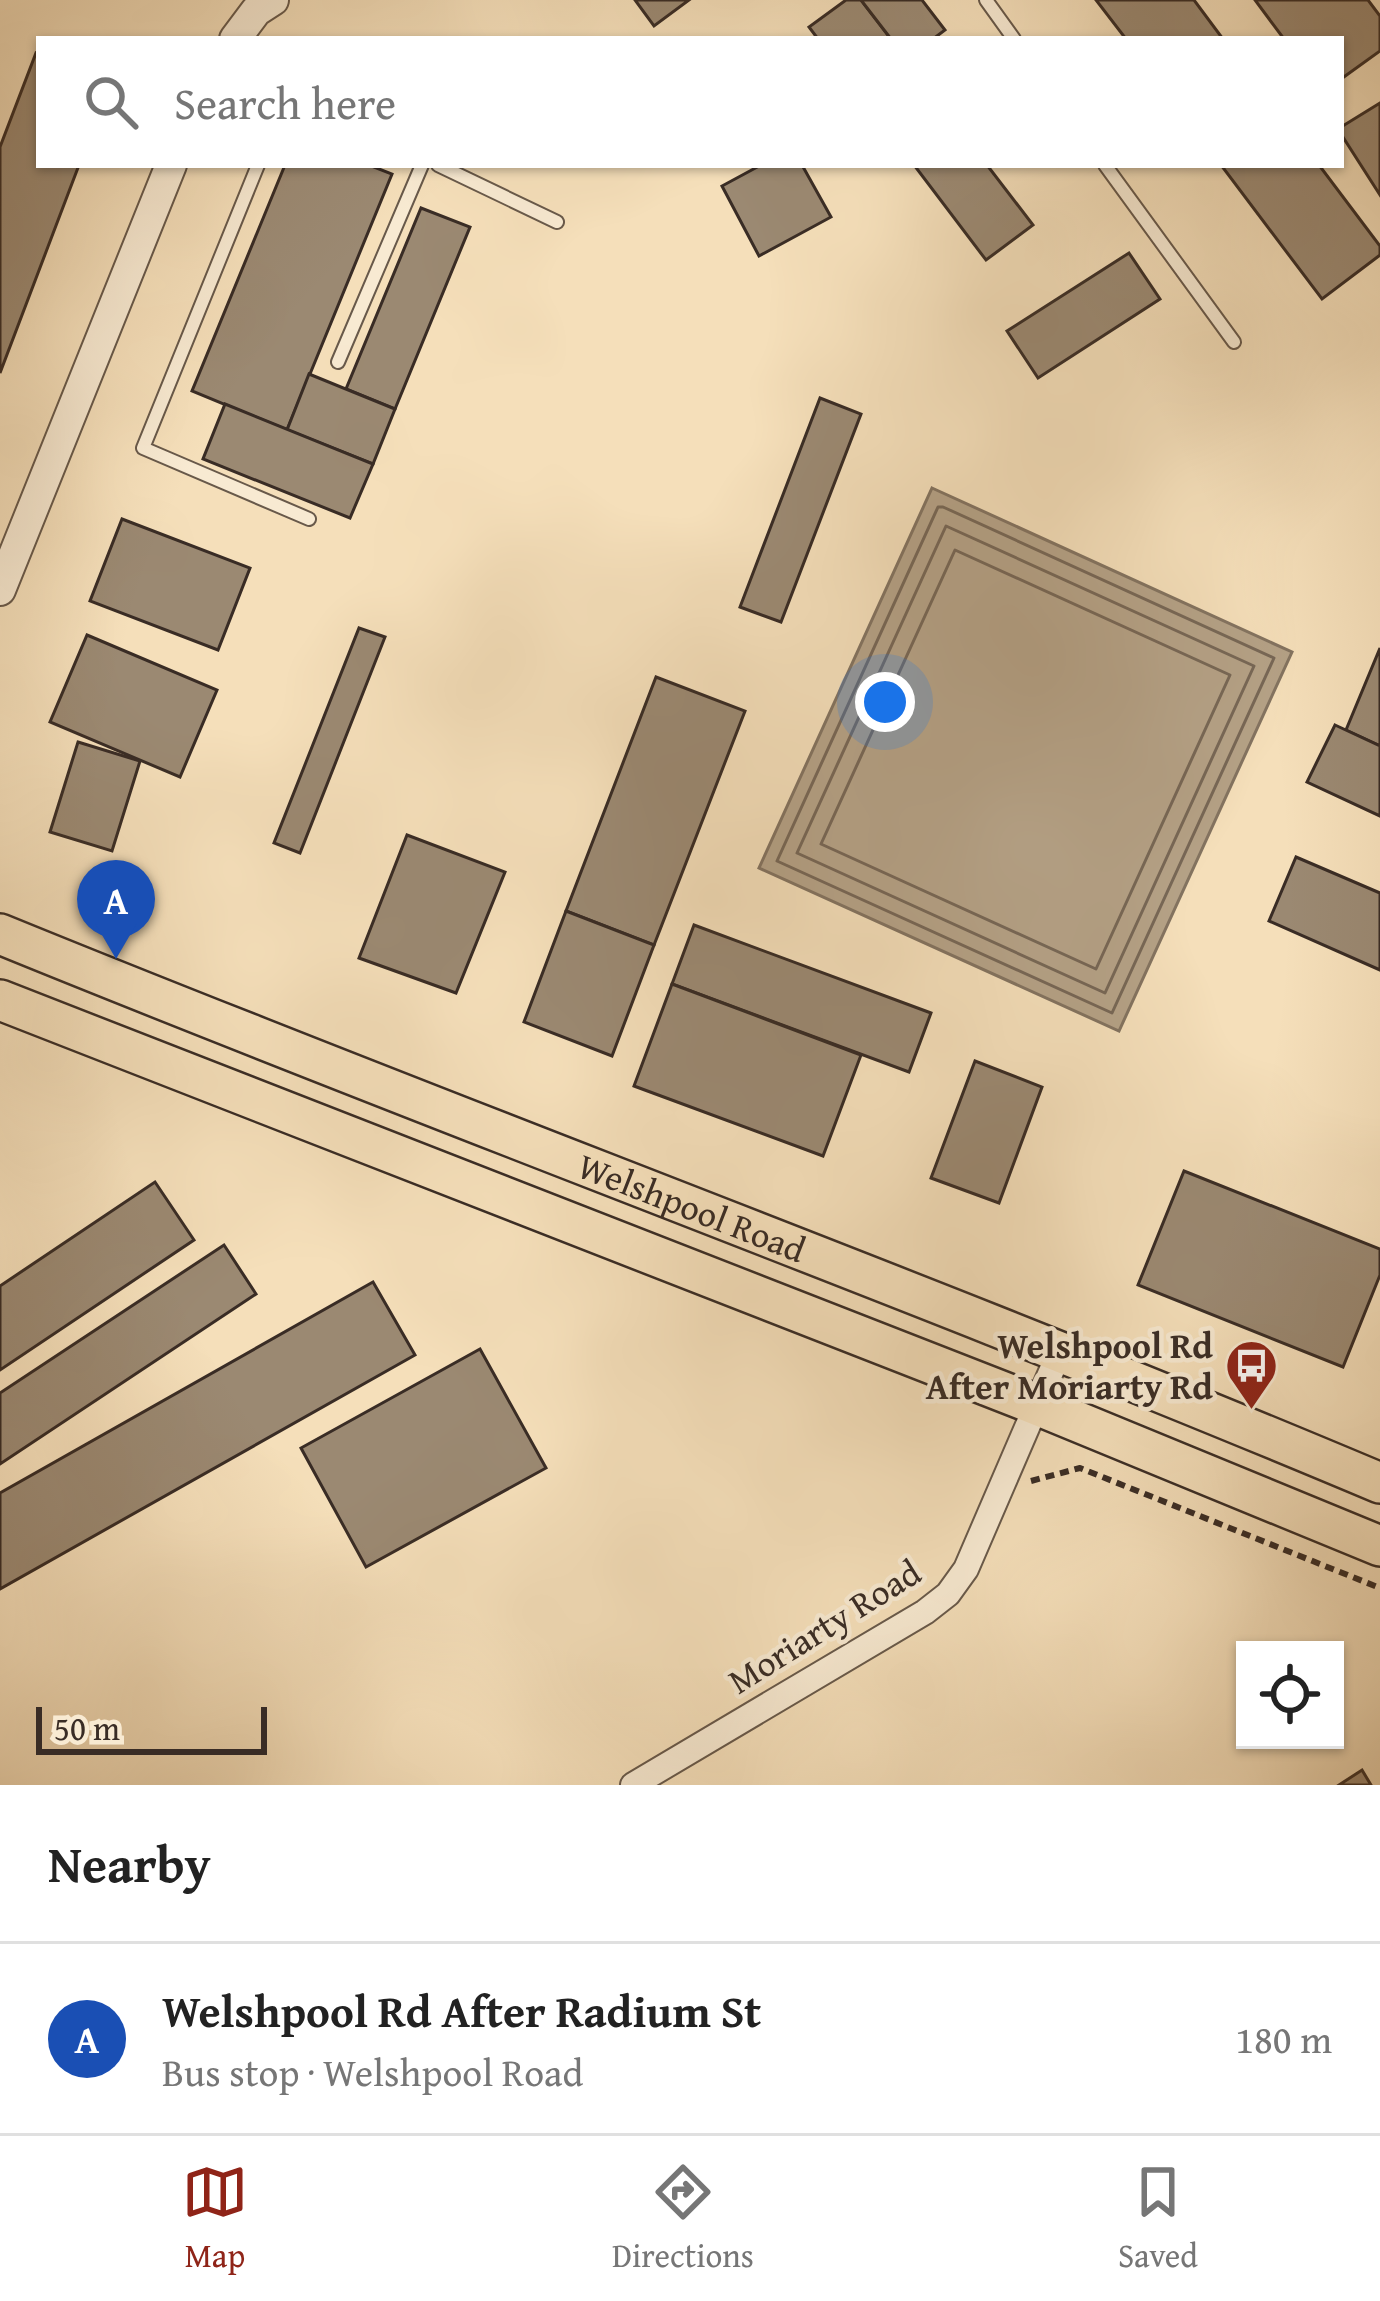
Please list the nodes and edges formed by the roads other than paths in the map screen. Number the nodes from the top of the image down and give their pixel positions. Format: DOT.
graph roads {
  1 [pos="273,0"];
  2 [pos="986,0"];
  3 [pos="237,36"];
  4 [pos="1012,36"];
  5 [pos="170,168"];
  6 [pos="257,168"];
  7 [pos="421,168"];
  8 [pos="444,168"];
  9 [pos="1108,168"];
  10 [pos="557,222"];
  11 [pos="1234,342"];
  12 [pos="338,362"];
  13 [pos="309,519"];
  14 [pos="0,590"];
  15 [pos="0,934"];
  16 [pos="0,1000"];
  17 [pos="1060,1351"];
  18 [pos="1136,1381"];
  19 [pos="1037,1405"];
  20 [pos="1224,1482"];
  21 [pos="1380,1483"];
  22 [pos="1380,1546"];
  23 [pos="633,1785"];
  1 -- 3 [label="street"];
  2 -- 4 [label="lane"];
  5 -- 14 [label="street"];
  6 -- 13 [label="lane"];
  7 -- 12 [label="lane"];
  8 -- 10 [label="lane"];
  9 -- 11 [label="lane"];
  15 -- 17 [label="main road, Welshpool Road"];
  16 -- 19 [label="main road, Welshpool Road"];
  17 -- 18 [label="main road, Welshpool Road"];
  17 -- 19 [label="street, Moriarty Road"];
  18 -- 20 [label="main road"];
  18 -- 21 [label="main road, Welshpool Road"];
  19 -- 20 [label="main road, Welshpool Road"];
  19 -- 23 [label="street, Moriarty Road"];
  20 -- 22 [label="main road, Welshpool Road"];
}
